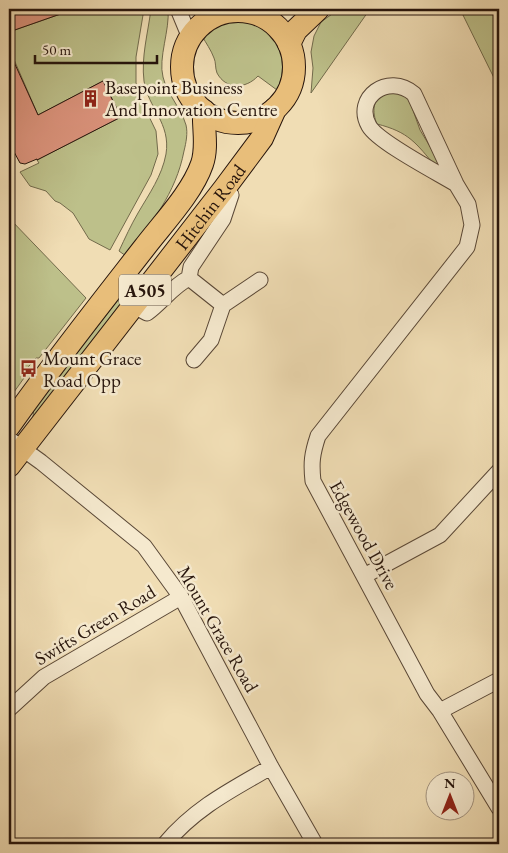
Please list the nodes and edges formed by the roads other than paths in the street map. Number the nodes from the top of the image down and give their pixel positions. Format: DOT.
graph roads {
  1 [pos="178,9"];
  2 [pos="318,9"];
  3 [pos="239,10"];
  4 [pos="190,38"];
  5 [pos="289,44"];
  6 [pos="275,109"];
  7 [pos="204,111"];
  8 [pos="456,184"];
  9 [pos="224,189"];
  10 [pos="189,278"];
  11 [pos="260,280"];
  12 [pos="223,305"];
  13 [pos="134,306"];
  14 [pos="194,360"];
  15 [pos="9,426"];
  16 [pos="13,451"];
  17 [pos="499,471"];
  18 [pos="364,576"];
  19 [pos="181,597"];
  20 [pos="499,680"];
  21 [pos="9,709"];
  22 [pos="440,711"];
  23 [pos="271,767"];
  24 [pos="499,808"];
  25 [pos="165,844"];
  26 [pos="315,844"];
  1 -- 4 [label="street"];
  2 -- 5 [label="main road"];
  3 -- 4 [label="main road, A505"];
  3 -- 5 [label="main road, A505"];
  4 -- 7 [label="main road, A505"];
  5 -- 6 [label="main road, A505"];
  6 -- 7 [label="main road, A505"];
  6 -- 9 [label="main road, Hitchin Road / A505"];
  7 -- 15 [label="main road, Hitchin Road / A505"];
  8 -- 8 [label="street, Edgewood Drive"];
  8 -- 18 [label="street, Edgewood Drive"];
  9 -- 10 [label="street"];
  9 -- 13 [label="main road, Hitchin Road / A505"];
  10 -- 12 [label="street"];
  10 -- 13 [label="street"];
  11 -- 12 [label="street"];
  12 -- 14 [label="street"];
  13 -- 16 [label="main road, Hitchin Road / A505"];
  16 -- 19 [label="street, Mount Grace Road"];
  17 -- 18 [label="street"];
  18 -- 22 [label="street, Edgewood Drive"];
  19 -- 21 [label="street, Swifts Green Road"];
  19 -- 23 [label="street, Mount Grace Road"];
  20 -- 22 [label="street"];
  22 -- 24 [label="street, Edgewood Drive"];
  23 -- 25 [label="street"];
  23 -- 26 [label="street, Mount Grace Road"];
}
